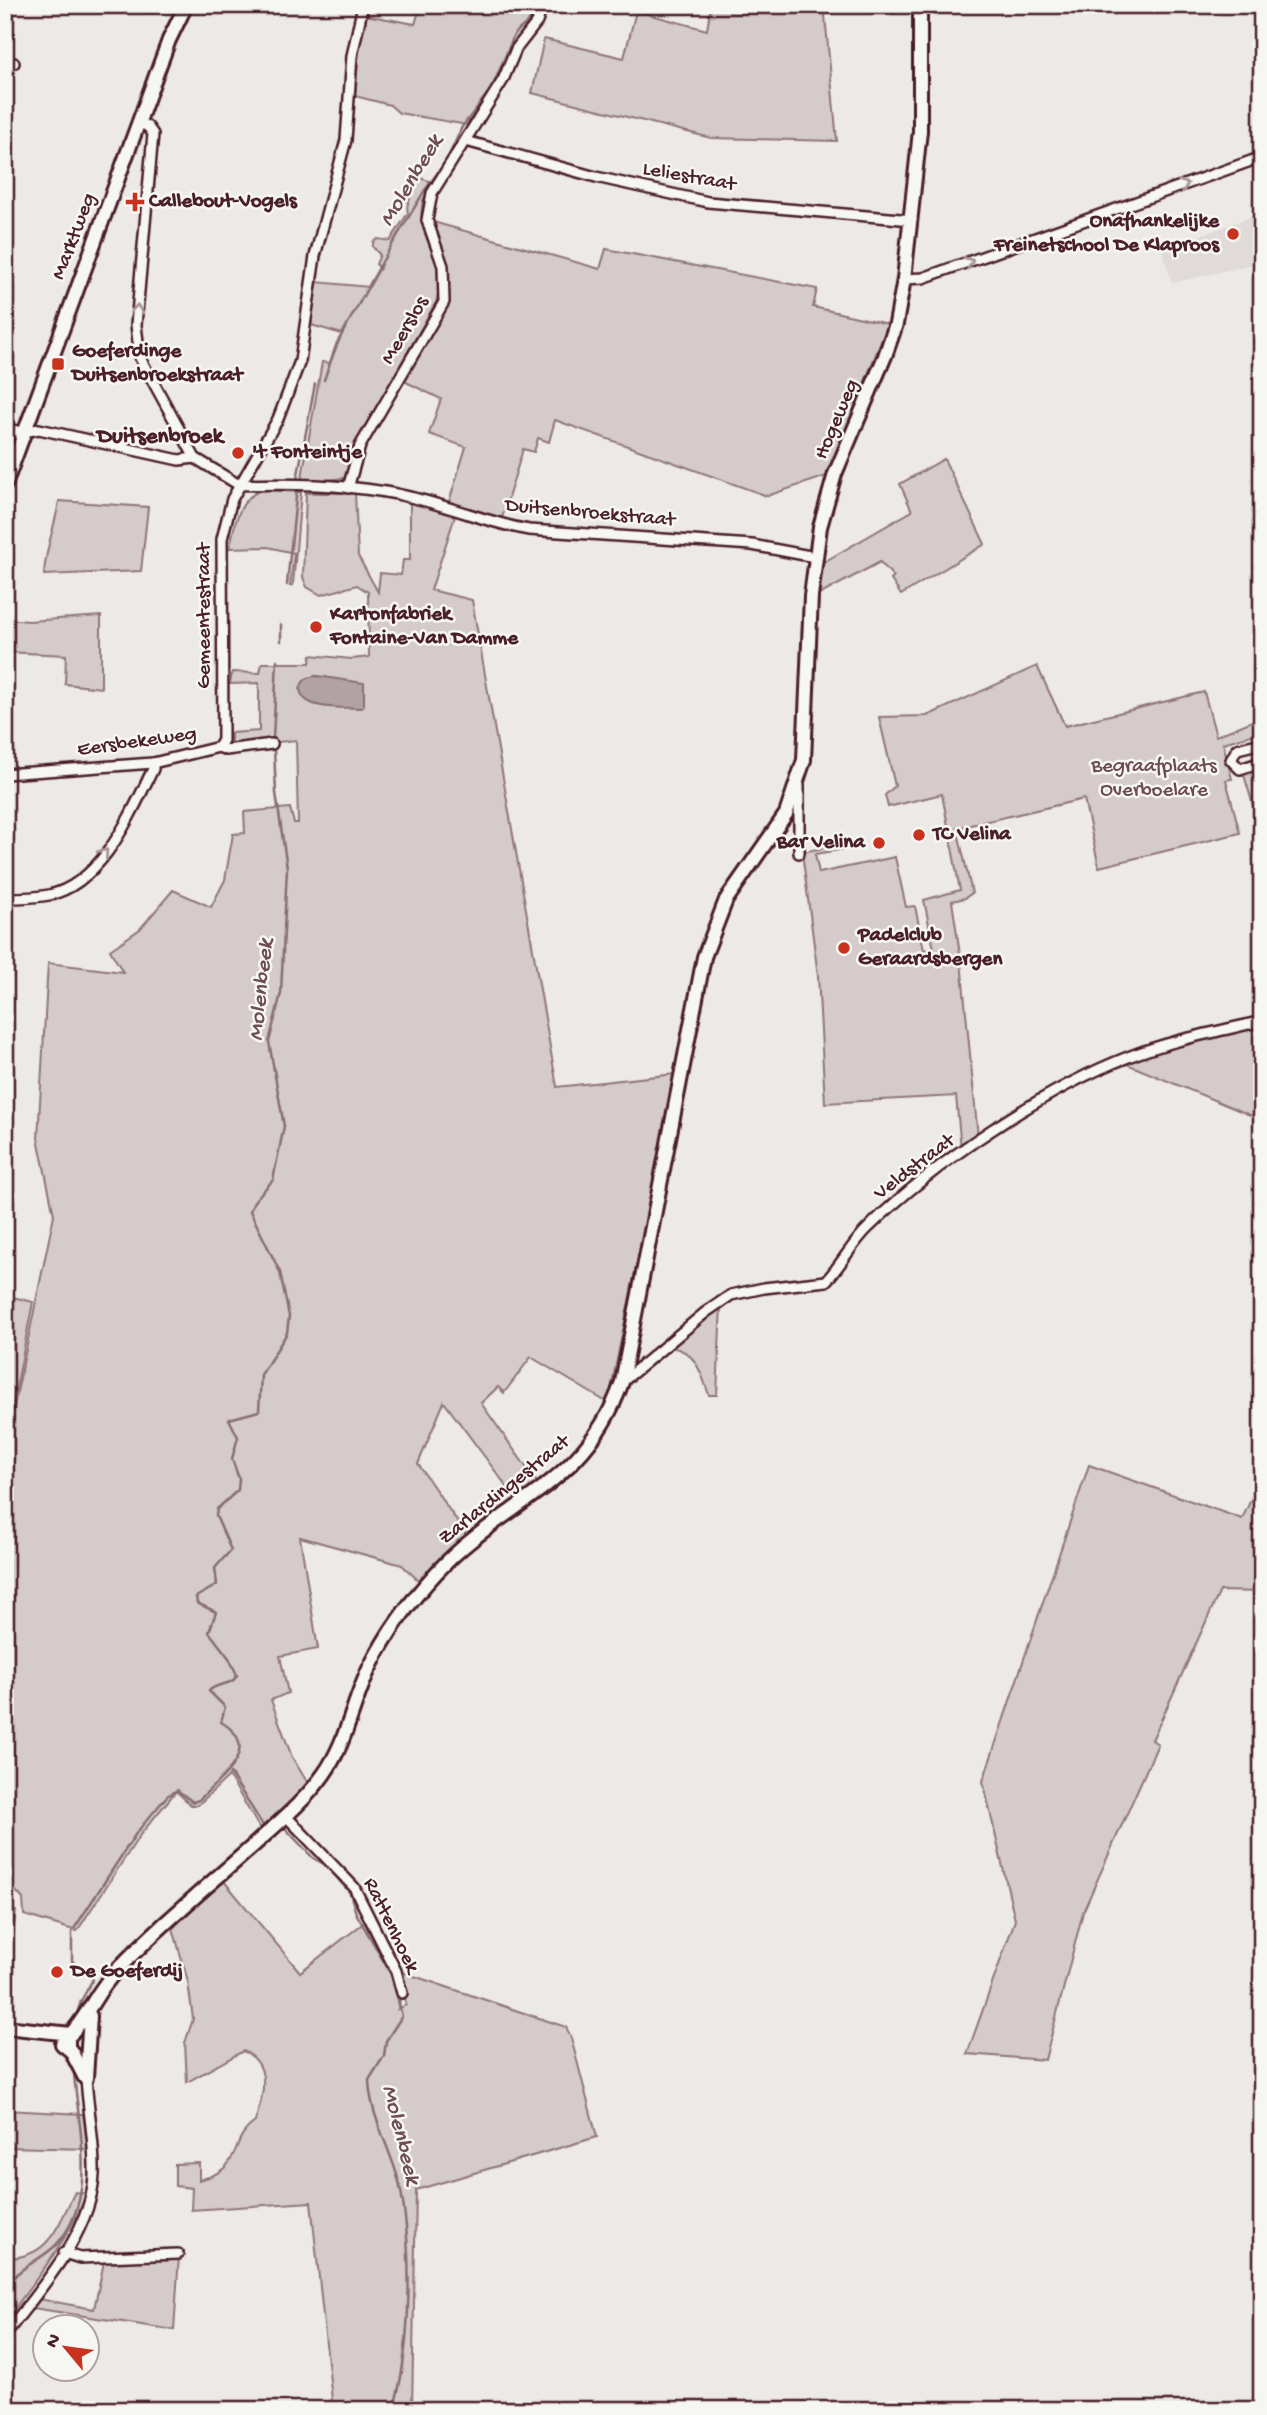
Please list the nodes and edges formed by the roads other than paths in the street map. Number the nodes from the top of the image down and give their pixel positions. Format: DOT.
graph roads {
  1 [pos="186,5"];
  2 [pos="363,5"];
  3 [pos="543,5"];
  4 [pos="920,5"];
  5 [pos="139,122"];
  6 [pos="466,141"];
  7 [pos="1262,157"];
  8 [pos="912,220"];
  9 [pos="904,279"];
  10 [pos="5,429"];
  11 [pos="23,432"];
  12 [pos="195,458"];
  13 [pos="5,485"];
  14 [pos="239,485"];
  15 [pos="348,488"];
  16 [pos="815,557"];
  17 [pos="1262,743"];
  18 [pos="272,744"];
  19 [pos="219,747"];
  20 [pos="153,762"];
  21 [pos="1262,762"];
  22 [pos="5,774"];
  23 [pos="799,783"];
  24 [pos="799,853"];
  25 [pos="5,898"];
  26 [pos="1262,1021"];
  27 [pos="622,1382"];
  28 [pos="286,1816"];
  29 [pos="402,1993"];
  30 [pos="5,2027"];
  31 [pos="47,2033"];
  32 [pos="80,2038"];
  33 [pos="70,2049"];
  34 [pos="86,2078"];
  35 [pos="64,2253"];
  36 [pos="178,2254"];
  37 [pos="5,2335"];
  1 -- 5 [label="street, Marktweg"];
  2 -- 14 [label="street, Gemeentestraat"];
  3 -- 6 [label="street, Meerslos"];
  4 -- 8 [label="street, Hogeweg"];
  5 -- 11 [label="street, Marktweg"];
  12 -- 5 [label="street, one-way"];
  6 -- 8 [label="street, Leliestraat"];
  6 -- 15 [label="street, Meerslos"];
  9 -- 7 [label="street, one-way"];
  8 -- 9 [label="street, Hogeweg"];
  9 -- 16 [label="street, Hogeweg"];
  10 -- 11 [label="street"];
  11 -- 12 [label="street"];
  11 -- 13 [label="street, Marktweg"];
  12 -- 14 [label="street"];
  14 -- 15 [label="street, Duitsenbroekstraat"];
  14 -- 19 [label="street, Gemeentestraat"];
  15 -- 16 [label="street, Duitsenbroekstraat"];
  16 -- 23 [label="street, Hogeweg"];
  17 -- 21 [label="street"];
  18 -- 19 [label="street, Eersbekeweg"];
  19 -- 20 [label="street, Eersbekeweg"];
  20 -- 22 [label="street, Eersbekeweg"];
  25 -- 20 [label="street, one-way"];
  23 -- 24 [label="street, Hogeweg"];
  23 -- 27 [label="street, Zarlardingestraat"];
  26 -- 27 [label="street, Veldstraat"];
  27 -- 28 [label="street, Zarlardingestraat"];
  28 -- 29 [label="street, Rattenhoek"];
  28 -- 32 [label="street, Zarlardingestraat"];
  30 -- 31 [label="street"];
  31 -- 32 [label="street"];
  31 -- 33 [label="street"];
  32 -- 33 [label="street, Zarlardingestraat"];
  32 -- 33 [label="street"];
  32 -- 34 [label="street, Zarlardingestraat"];
  33 -- 34 [label="street, Zarlardingestraat"];
  34 -- 35 [label="street, Zarlardingestraat"];
  35 -- 36 [label="street"];
  35 -- 37 [label="street, Zarlardingestraat"];
}
